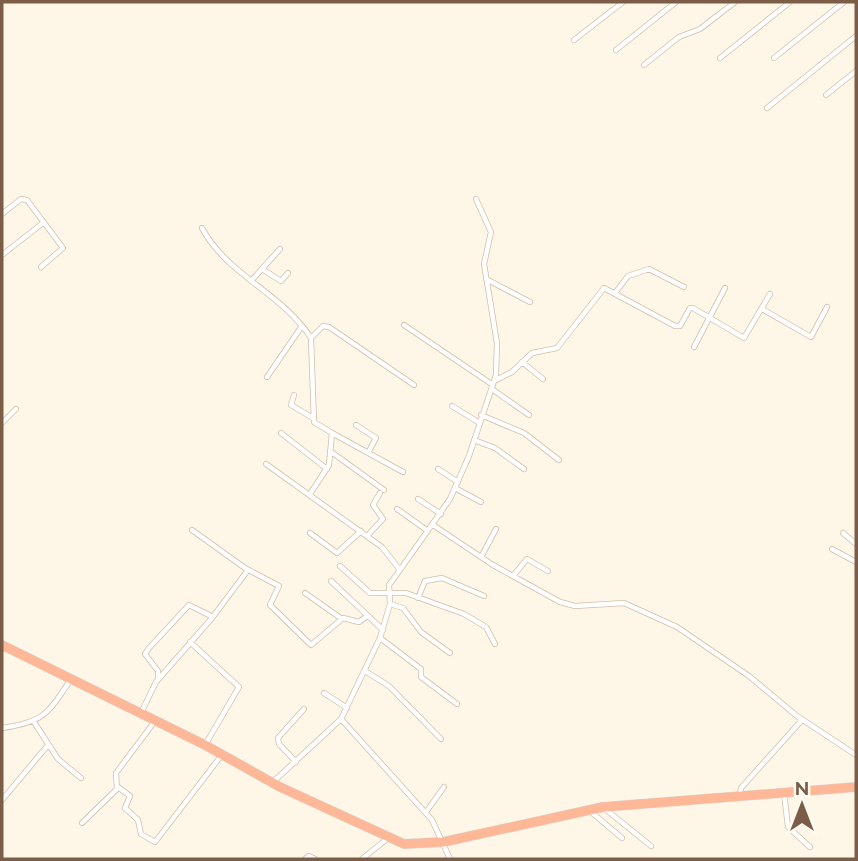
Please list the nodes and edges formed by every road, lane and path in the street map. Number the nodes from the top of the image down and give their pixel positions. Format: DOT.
graph roads {
  1 [pos="623,2"];
  2 [pos="676,2"];
  3 [pos="735,2"];
  4 [pos="790,2"];
  5 [pos="844,2"];
  6 [pos="856,36"];
  7 [pos="574,40"];
  8 [pos="616,50"];
  9 [pos="720,58"];
  10 [pos="774,58"];
  11 [pos="644,65"];
  12 [pos="856,71"];
  13 [pos="827,95"];
  14 [pos="766,108"];
  15 [pos="476,199"];
  16 [pos="2,214"];
  17 [pos="44,222"];
  18 [pos="202,228"];
  19 [pos="280,248"];
  20 [pos="2,255"];
  21 [pos="41,267"];
  22 [pos="262,269"];
  23 [pos="288,273"];
  24 [pos="486,279"];
  25 [pos="251,281"];
  26 [pos="684,287"];
  27 [pos="725,288"];
  28 [pos="615,293"];
  29 [pos="770,294"];
  30 [pos="530,302"];
  31 [pos="827,307"];
  32 [pos="762,309"];
  33 [pos="710,317"];
  34 [pos="404,325"];
  35 [pos="302,326"];
  36 [pos="311,338"];
  37 [pos="694,347"];
  38 [pos="522,362"];
  39 [pos="267,377"];
  40 [pos="543,379"];
  41 [pos="414,385"];
  42 [pos="493,385"];
  43 [pos="293,395"];
  44 [pos="452,406"];
  45 [pos="16,409"];
  46 [pos="481,415"];
  47 [pos="529,415"];
  48 [pos="314,418"];
  49 [pos="478,422"];
  50 [pos="2,423"];
  51 [pos="356,425"];
  52 [pos="281,433"];
  53 [pos="332,433"];
  54 [pos="474,440"];
  55 [pos="329,451"];
  56 [pos="368,453"];
  57 [pos="559,460"];
  58 [pos="266,464"];
  59 [pos="327,469"];
  60 [pos="439,469"];
  61 [pos="524,469"];
  62 [pos="403,472"];
  63 [pos="457,485"];
  64 [pos="310,494"];
  65 [pos="418,499"];
  66 [pos="481,502"];
  67 [pos="397,509"];
  68 [pos="441,514"];
  69 [pos="433,525"];
  70 [pos="496,529"];
  71 [pos="192,530"];
  72 [pos="361,531"];
  73 [pos="428,531"];
  74 [pos="310,533"];
  75 [pos="843,533"];
  76 [pos="367,536"];
  77 [pos="856,544"];
  78 [pos="832,549"];
  79 [pos="481,557"];
  80 [pos="856,562"];
  81 [pos="340,566"];
  82 [pos="248,570"];
  83 [pos="400,570"];
  84 [pos="548,571"];
  85 [pos="513,576"];
  86 [pos="331,581"];
  87 [pos="305,593"];
  88 [pos="389,594"];
  89 [pos="484,596"];
  90 [pos="418,598"];
  91 [pos="390,604"];
  92 [pos="367,616"];
  93 [pos="213,617"];
  94 [pos="342,619"];
  95 [pos="383,630"];
  96 [pos="380,638"];
  97 [pos="190,642"];
  98 [pos="495,644"];
  99 [pos="2,645"];
  100 [pos="450,653"];
  101 [pos="365,671"];
  102 [pos="71,679"];
  103 [pos="158,680"];
  104 [pos="324,694"];
  105 [pos="457,704"];
  106 [pos="347,708"];
  107 [pos="304,709"];
  108 [pos="141,714"];
  109 [pos="341,719"];
  110 [pos="155,720"];
  111 [pos="802,720"];
  112 [pos="34,722"];
  113 [pos="2,727"];
  114 [pos="441,739"];
  115 [pos="48,745"];
  116 [pos="205,745"];
  117 [pos="221,755"];
  118 [pos="856,755"];
  119 [pos="296,762"];
  120 [pos="81,778"];
  121 [pos="272,782"];
  122 [pos="118,787"];
  123 [pos="444,787"];
  124 [pos="856,787"];
  125 [pos="784,792"];
  126 [pos="740,793"];
  127 [pos="2,800"];
  128 [pos="603,807"];
  129 [pos="590,810"];
  130 [pos="426,812"];
  131 [pos="82,823"];
  132 [pos="388,838"];
  133 [pos="622,838"];
  134 [pos="443,842"];
  135 [pos="650,846"];
  136 [pos="810,847"];
  137 [pos="305,859"];
  138 [pos="315,859"];
  139 [pos="362,859"];
  140 [pos="450,859"];
  1 -- 7 [label="street"];
  2 -- 8 [label="street"];
  3 -- 11 [label="street"];
  4 -- 9 [label="street"];
  5 -- 10 [label="street"];
  6 -- 14 [label="street"];
  12 -- 13 [label="street"];
  15 -- 24 [label="street"];
  16 -- 17 [label="street"];
  17 -- 20 [label="street"];
  17 -- 21 [label="street"];
  18 -- 25 [label="street"];
  19 -- 22 [label="street"];
  22 -- 23 [label="street"];
  22 -- 25 [label="street"];
  24 -- 30 [label="street"];
  24 -- 42 [label="street"];
  25 -- 35 [label="street"];
  26 -- 28 [label="street"];
  27 -- 33 [label="street"];
  28 -- 33 [label="street"];
  28 -- 38 [label="street"];
  29 -- 32 [label="street"];
  31 -- 32 [label="street"];
  32 -- 33 [label="street"];
  33 -- 37 [label="street"];
  34 -- 42 [label="street"];
  35 -- 36 [label="street"];
  35 -- 39 [label="street"];
  36 -- 41 [label="street"];
  36 -- 48 [label="street"];
  38 -- 40 [label="street"];
  38 -- 42 [label="street"];
  42 -- 46 [label="street"];
  42 -- 47 [label="street"];
  43 -- 48 [label="street"];
  44 -- 49 [label="street"];
  45 -- 50 [label="street"];
  46 -- 49 [label="street"];
  46 -- 57 [label="street"];
  48 -- 53 [label="street"];
  49 -- 54 [label="street"];
  51 -- 56 [label="street"];
  52 -- 59 [label="street"];
  53 -- 55 [label="street"];
  53 -- 56 [label="street"];
  54 -- 61 [label="street"];
  54 -- 63 [label="street"];
  55 -- 59 [label="street"];
  55 -- 76 [label="street"];
  56 -- 62 [label="street"];
  58 -- 64 [label="street"];
  59 -- 64 [label="street"];
  60 -- 63 [label="street"];
  63 -- 66 [label="street"];
  63 -- 68 [label="street"];
  64 -- 72 [label="street"];
  65 -- 68 [label="street"];
  67 -- 73 [label="street"];
  68 -- 69 [label="street"];
  69 -- 73 [label="street"];
  69 -- 79 [label="street"];
  70 -- 79 [label="street"];
  71 -- 82 [label="street"];
  72 -- 74 [label="street"];
  72 -- 76 [label="street"];
  73 -- 83 [label="street"];
  75 -- 77 [label="street"];
  76 -- 83 [label="street"];
  78 -- 80 [label="street"];
  79 -- 85 [label="street"];
  81 -- 88 [label="street"];
  82 -- 93 [label="street"];
  82 -- 94 [label="street"];
  83 -- 88 [label="street"];
  84 -- 85 [label="street"];
  85 -- 111 [label="street"];
  86 -- 92 [label="street"];
  87 -- 94 [label="street"];
  88 -- 90 [label="street"];
  88 -- 91 [label="street"];
  89 -- 90 [label="street"];
  90 -- 98 [label="street"];
  91 -- 95 [label="street"];
  91 -- 100 [label="street"];
  92 -- 94 [label="street"];
  92 -- 95 [label="street"];
  93 -- 97 [label="street"];
  93 -- 103 [label="street"];
  95 -- 96 [label="street"];
  96 -- 101 [label="street"];
  96 -- 105 [label="street"];
  97 -- 103 [label="street"];
  97 -- 116 [label="street"];
  99 -- 102 [label="highway"];
  101 -- 106 [label="street"];
  101 -- 114 [label="street"];
  102 -- 108 [label="highway"];
  102 -- 112 [label="street"];
  103 -- 108 [label="street"];
  104 -- 106 [label="street"];
  106 -- 109 [label="street"];
  107 -- 119 [label="street"];
  108 -- 110 [label="highway"];
  109 -- 119 [label="street"];
  109 -- 130 [label="street"];
  110 -- 116 [label="highway"];
  110 -- 122 [label="street"];
  111 -- 118 [label="street"];
  111 -- 126 [label="street"];
  112 -- 113 [label="street"];
  112 -- 115 [label="street"];
  115 -- 120 [label="street"];
  115 -- 127 [label="street"];
  116 -- 117 [label="highway"];
  117 -- 121 [label="highway"];
  117 -- 122 [label="street"];
  119 -- 121 [label="street"];
  121 -- 132 [label="highway"];
  122 -- 131 [label="street"];
  123 -- 130 [label="street"];
  124 -- 125 [label="highway"];
  125 -- 126 [label="highway"];
  125 -- 136 [label="street"];
  126 -- 128 [label="highway"];
  128 -- 129 [label="highway"];
  128 -- 135 [label="street"];
  129 -- 133 [label="street"];
  129 -- 134 [label="highway"];
  130 -- 134 [label="street"];
  132 -- 134 [label="highway"];
  132 -- 139 [label="street"];
  134 -- 140 [label="street"];
  137 -- 138 [label="street"];
}
